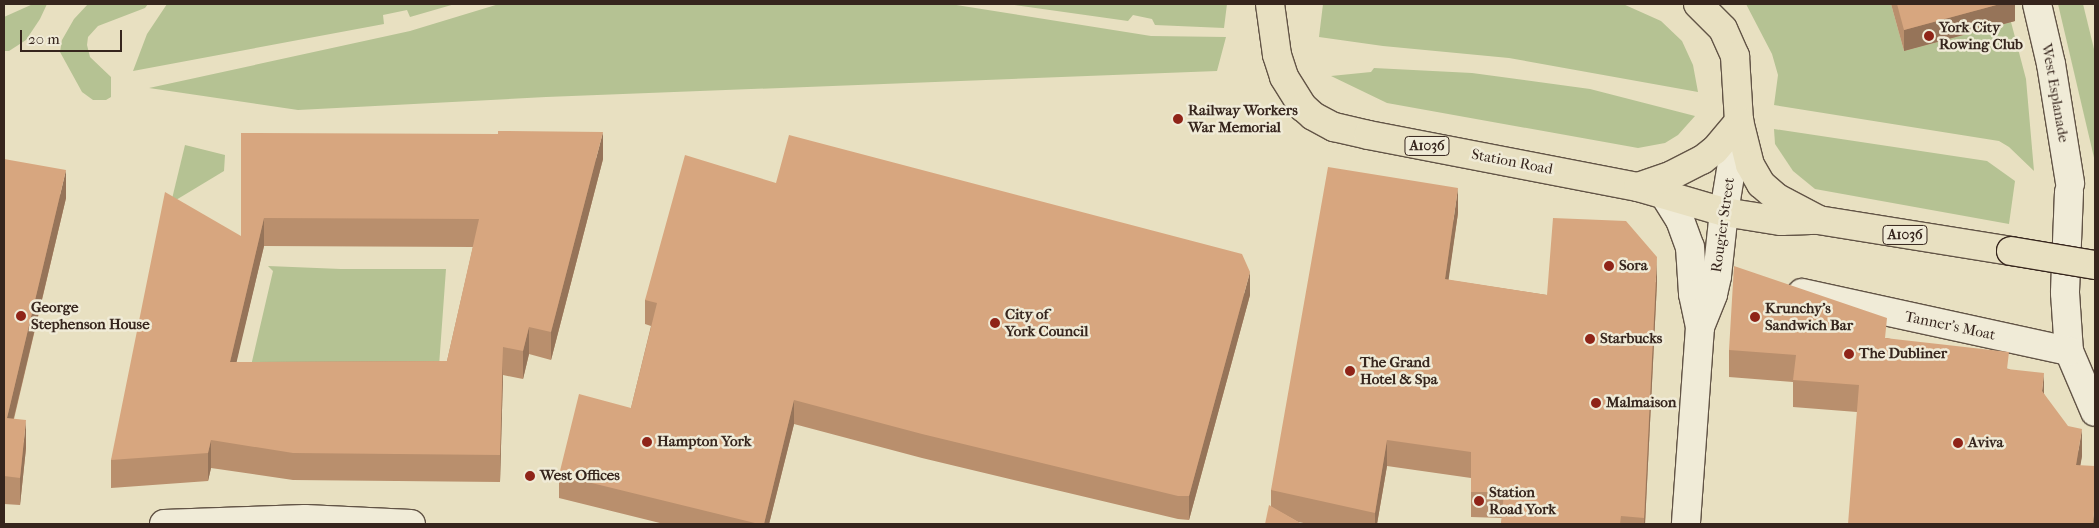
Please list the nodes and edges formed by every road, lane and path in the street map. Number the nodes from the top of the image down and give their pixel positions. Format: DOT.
graph roads {
  1 [pos="1270,4"];
  2 [pos="1285,4"];
  3 [pos="1698,4"];
  4 [pos="2037,4"];
  5 [pos="1276,32"];
  6 [pos="1739,121"];
  7 [pos="1638,187"];
  8 [pos="1665,196"];
  9 [pos="1724,212"];
  10 [pos="1818,220"];
  11 [pos="2095,265"];
  12 [pos="1777,287"];
  13 [pos="1700,327"];
  14 [pos="2069,351"];
  15 [pos="2095,412"];
  16 [pos="164,524"];
  17 [pos="411,524"];
  18 [pos="1686,524"];
  1 -- 5 [label="main road, A1036"];
  2 -- 5 [label="main road, A1036"];
  3 -- 6 [label="main road, A1036"];
  4 -- 14 [label="street, West Esplanade"];
  5 -- 7 [label="main road, Station Road / A1036"];
  6 -- 7 [label="main road"];
  6 -- 9 [label="street, Rougier Street"];
  6 -- 10 [label="main road, Station Road / A1036"];
  7 -- 8 [label="main road, Station Road / A1036"];
  8 -- 9 [label="main road, Station Road / A1036"];
  8 -- 13 [label="street, Rougier Street"];
  9 -- 10 [label="main road, Station Road / A1036"];
  9 -- 13 [label="street, Rougier Street"];
  10 -- 11 [label="main road, Station Road / A1036, bridge"];
  12 -- 14 [label="street, Tanner's Moat"];
  13 -- 18 [label="street, Rougier Street"];
  14 -- 15 [label="street"];
  16 -- 17 [label="street"];
}
